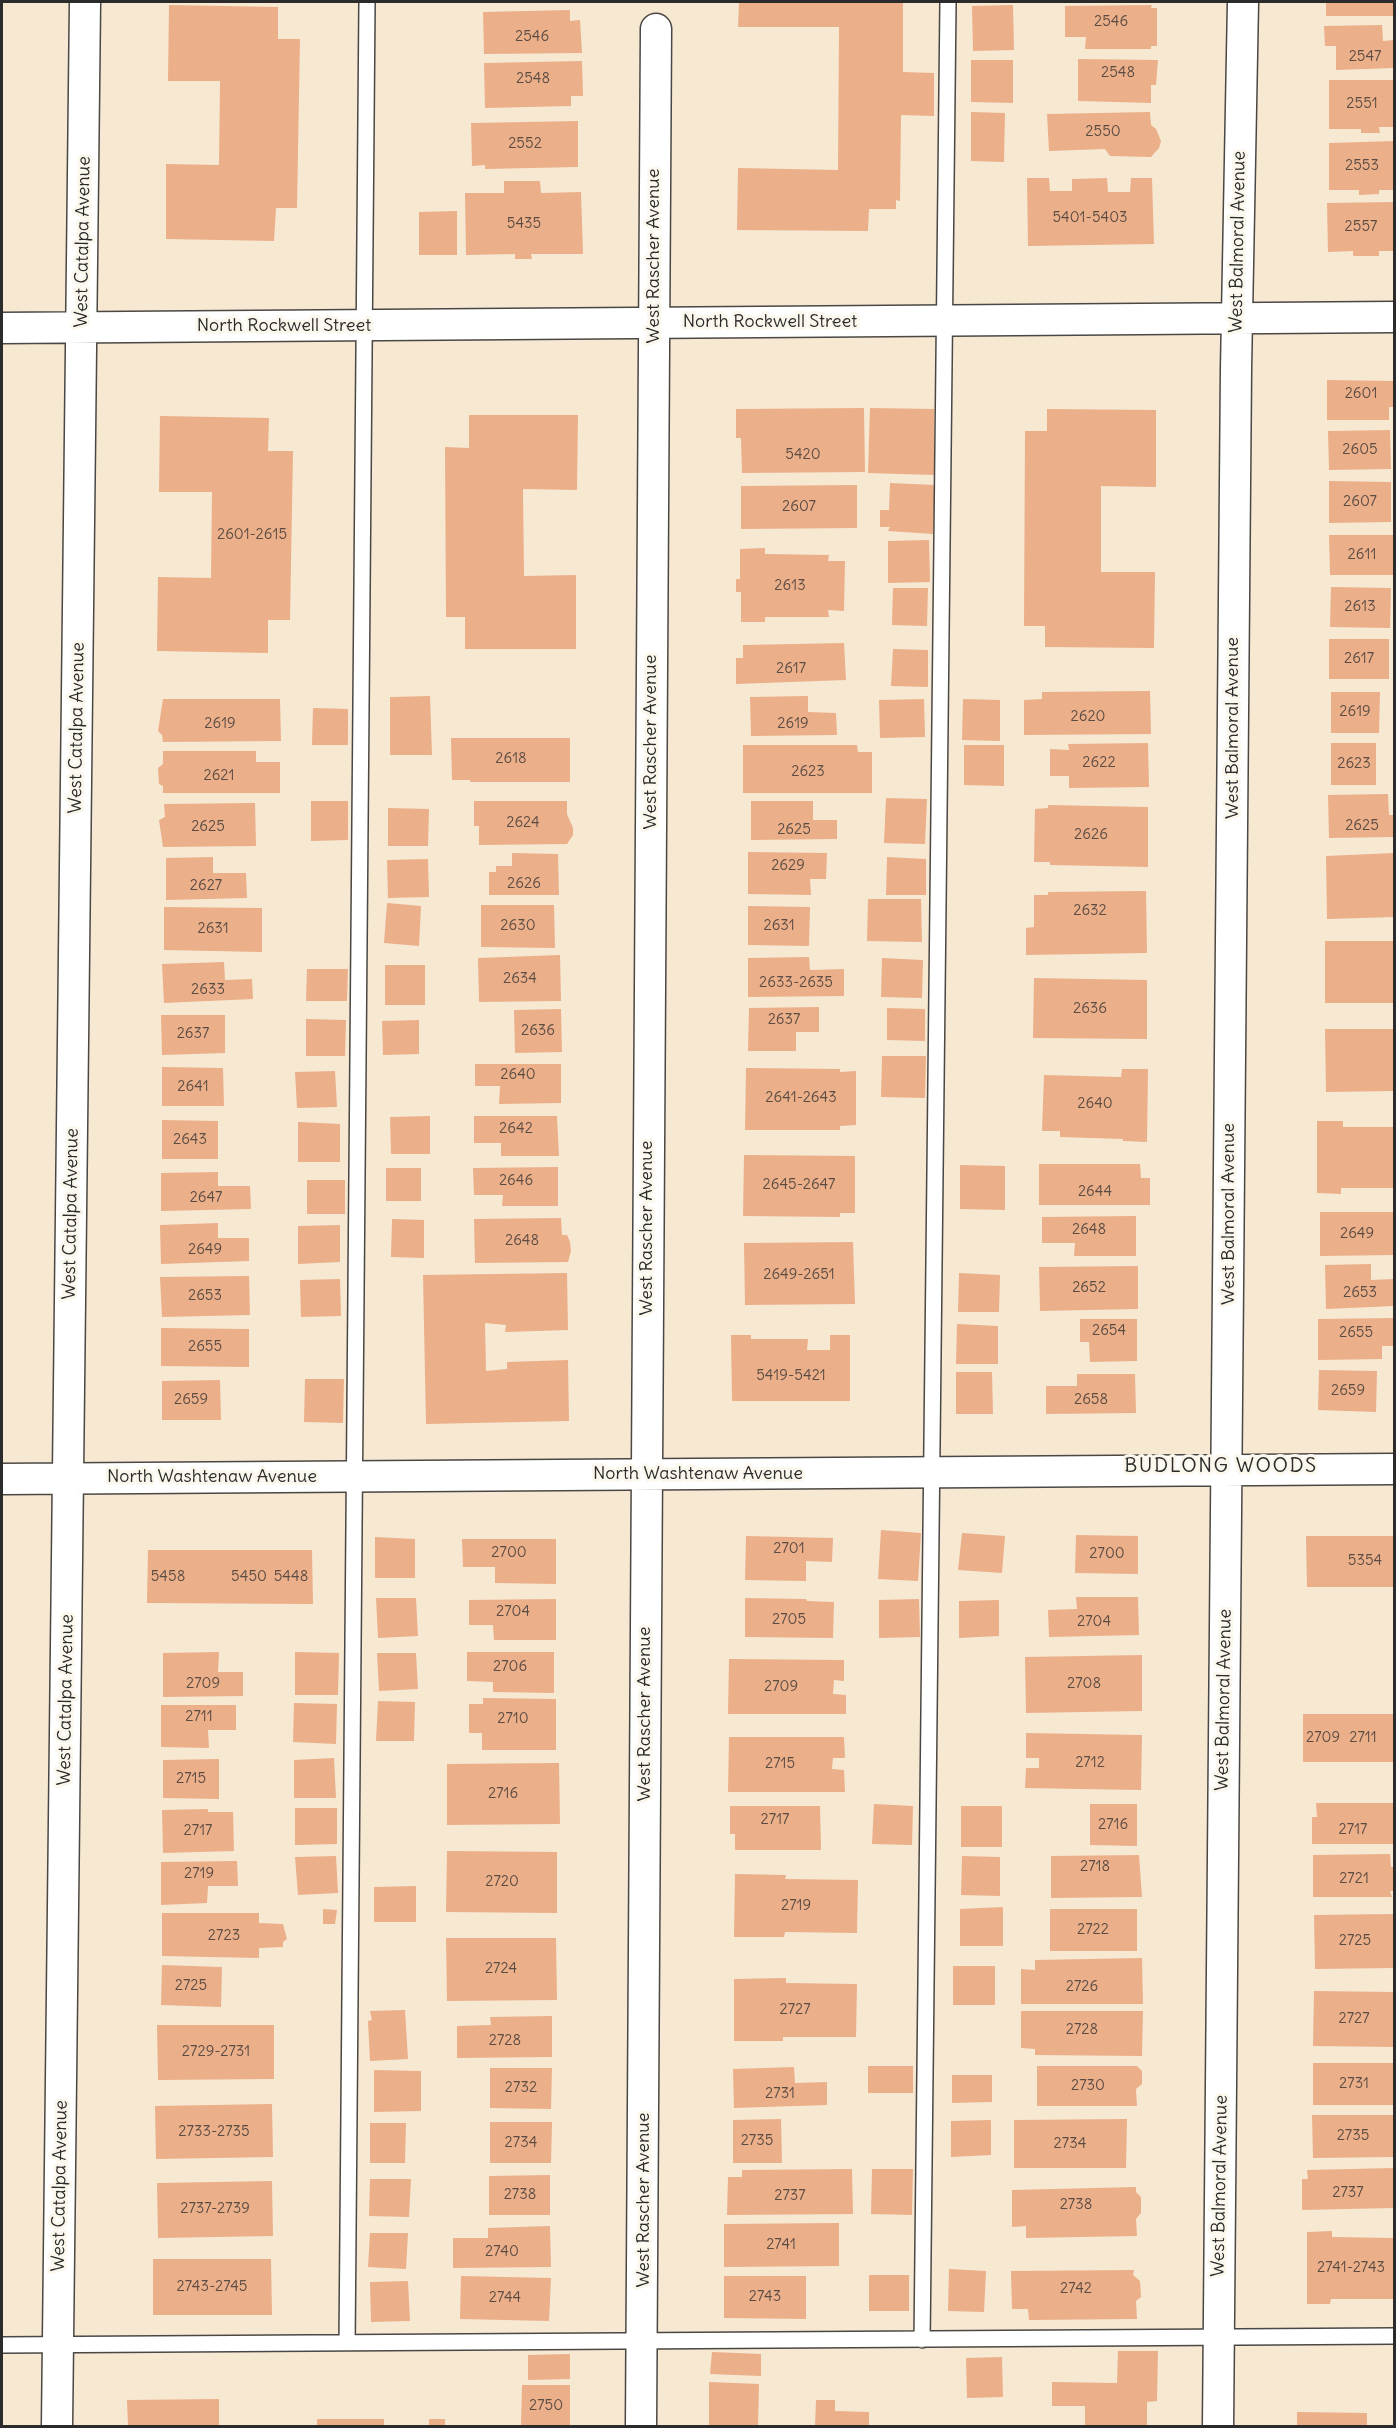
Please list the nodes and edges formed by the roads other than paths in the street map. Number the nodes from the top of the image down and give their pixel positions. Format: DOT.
graph roads {
  1 [pos="85,2"];
  2 [pos="367,2"];
  3 [pos="948,2"];
  4 [pos="1243,2"];
  5 [pos="656,30"];
  6 [pos="1395,317"];
  7 [pos="1237,318"];
  8 [pos="944,321"];
  9 [pos="653,323"];
  10 [pos="364,325"];
  11 [pos="2,328"];
  12 [pos="82,328"];
  13 [pos="1395,1469"];
  14 [pos="1226,1470"];
  15 [pos="932,1472"];
  16 [pos="646,1474"];
  17 [pos="354,1476"];
  18 [pos="68,1478"];
  19 [pos="2,1479"];
  20 [pos="1395,2336"];
  21 [pos="1219,2338"];
  22 [pos="922,2340"];
  23 [pos="643,2341"];
  24 [pos="347,2343"];
  25 [pos="2,2345"];
  26 [pos="58,2345"];
  27 [pos="57,2427"];
  28 [pos="641,2427"];
  29 [pos="1218,2427"];
  1 -- 12 [label="street, West Catalpa Avenue"];
  2 -- 10 [label="lane"];
  3 -- 8 [label="lane"];
  4 -- 7 [label="street, West Balmoral Avenue"];
  5 -- 9 [label="street, West Rascher Avenue"];
  6 -- 7 [label="street, North Rockwell Street"];
  7 -- 8 [label="street, North Rockwell Street"];
  7 -- 14 [label="street, West Balmoral Avenue"];
  8 -- 9 [label="street, North Rockwell Street"];
  8 -- 15 [label="lane"];
  9 -- 10 [label="street, North Rockwell Street"];
  9 -- 16 [label="street, West Rascher Avenue"];
  10 -- 12 [label="street, North Rockwell Street"];
  10 -- 17 [label="lane"];
  11 -- 12 [label="street, North Rockwell Street"];
  12 -- 18 [label="street, West Catalpa Avenue"];
  13 -- 14 [label="street, North Washtenaw Avenue"];
  14 -- 15 [label="street, North Washtenaw Avenue"];
  14 -- 21 [label="street, West Balmoral Avenue"];
  15 -- 16 [label="street, North Washtenaw Avenue"];
  15 -- 22 [label="lane"];
  16 -- 17 [label="street, North Washtenaw Avenue"];
  16 -- 23 [label="street, West Rascher Avenue"];
  17 -- 18 [label="street, North Washtenaw Avenue"];
  17 -- 24 [label="lane"];
  18 -- 19 [label="street, North Washtenaw Avenue"];
  18 -- 26 [label="street, West Catalpa Avenue"];
  20 -- 21 [label="lane"];
  21 -- 22 [label="lane"];
  21 -- 29 [label="street, West Balmoral Avenue"];
  22 -- 23 [label="lane"];
  23 -- 24 [label="lane"];
  23 -- 28 [label="street, West Rascher Avenue"];
  24 -- 26 [label="lane"];
  25 -- 26 [label="lane"];
  26 -- 27 [label="street, West Catalpa Avenue"];
}
